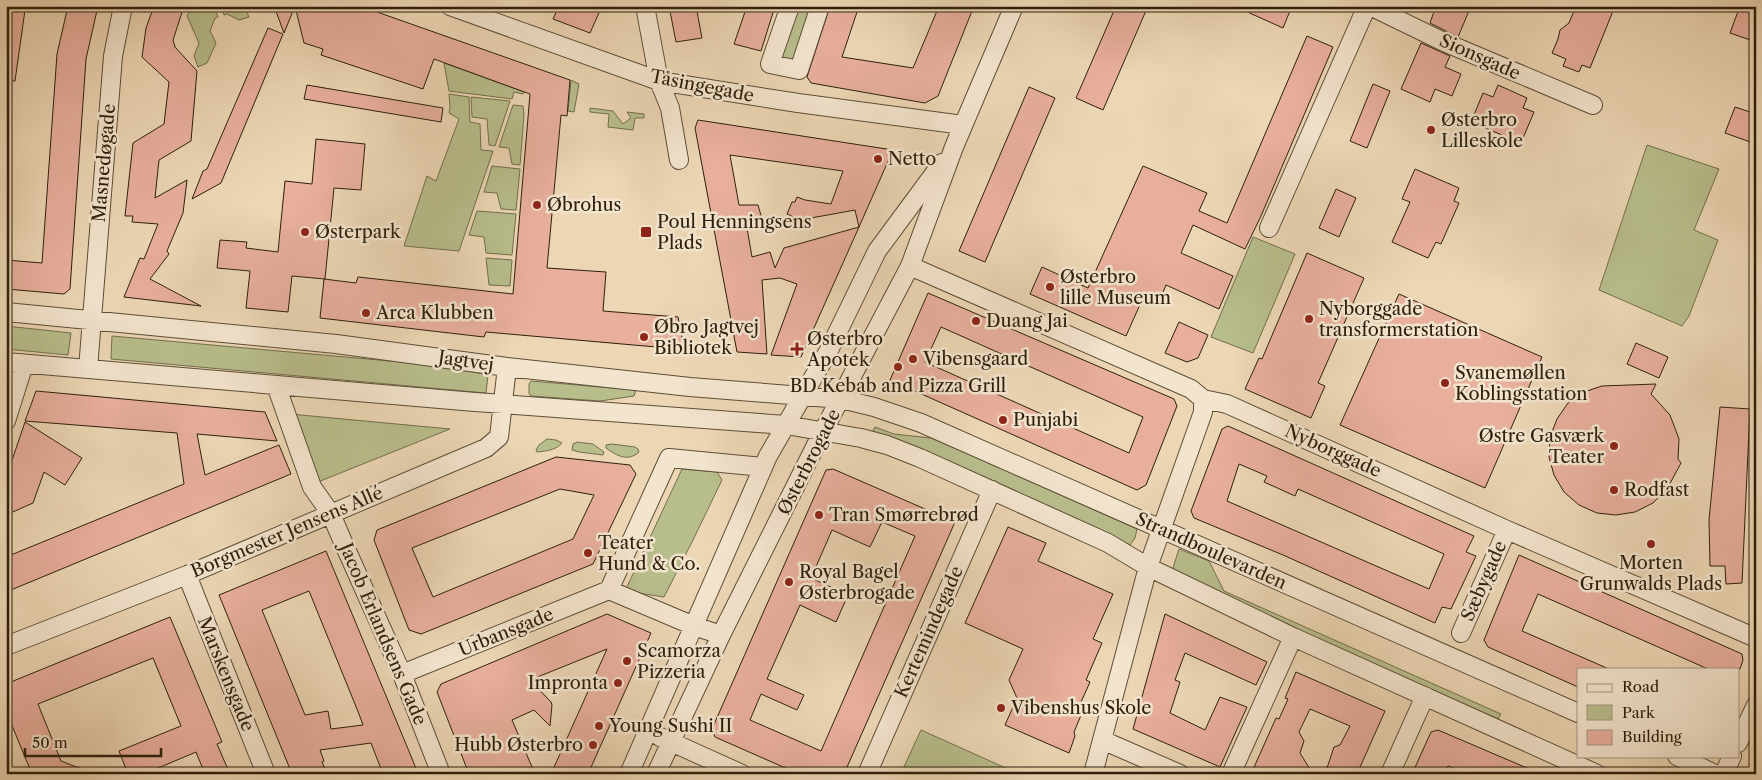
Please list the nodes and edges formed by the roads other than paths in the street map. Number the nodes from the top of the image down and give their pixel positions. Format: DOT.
graph roads {
  1 [pos="123,6"];
  2 [pos="645,6"];
  3 [pos="790,6"];
  4 [pos="820,6"];
  5 [pos="1014,6"];
  6 [pos="1368,6"];
  7 [pos="459,8"];
  8 [pos="659,81"];
  9 [pos="1592,105"];
  10 [pos="963,125"];
  11 [pos="954,147"];
  12 [pos="679,160"];
  13 [pos="1269,228"];
  14 [pos="910,266"];
  15 [pos="6,312"];
  16 [pos="91,320"];
  17 [pos="15,363"];
  18 [pos="507,367"];
  19 [pos="88,369"];
  20 [pos="276,385"];
  21 [pos="804,395"];
  22 [pos="841,399"];
  23 [pos="1204,399"];
  24 [pos="503,404"];
  25 [pos="6,421"];
  26 [pos="786,425"];
  27 [pos="824,431"];
  28 [pos="763,467"];
  29 [pos="992,490"];
  30 [pos="331,514"];
  31 [pos="1161,528"];
  32 [pos="1507,530"];
  33 [pos="1148,567"];
  34 [pos="187,575"];
  35 [pos="610,590"];
  36 [pos="694,626"];
  37 [pos="1460,633"];
  38 [pos="721,635"];
  39 [pos="1293,637"];
  40 [pos="1756,638"];
  41 [pos="6,646"];
  42 [pos="402,674"];
  43 [pos="1425,696"];
  44 [pos="1756,705"];
  45 [pos="1577,713"];
  46 [pos="648,731"];
  47 [pos="1740,738"];
  48 [pos="1102,740"];
  49 [pos="670,741"];
  50 [pos="1681,758"];
  51 [pos="1731,758"];
  52 [pos="1562,766"];
  53 [pos="266,774"];
  54 [pos="441,774"];
  55 [pos="629,774"];
  56 [pos="656,774"];
  57 [pos="742,774"];
  58 [pos="867,774"];
  59 [pos="1093,774"];
  60 [pos="1180,774"];
  61 [pos="1231,774"];
  62 [pos="1390,774"];
  63 [pos="1597,774"];
  64 [pos="1715,774"];
  65 [pos="1724,774"];
  1 -- 16 [label="street, Masnedøgade"];
  2 -- 8 [label="street"];
  3 -- 4 [label="street"];
  5 -- 10 [label="street, Østerbrogade"];
  6 -- 9 [label="street, Sionsgade"];
  6 -- 13 [label="street, Sionsgade"];
  7 -- 8 [label="street, Tåsingegade"];
  8 -- 10 [label="street, Tåsingegade"];
  8 -- 12 [label="street"];
  10 -- 11 [label="street, Østerbrogade"];
  11 -- 14 [label="street, Østerbrogade"];
  11 -- 21 [label="street, Østerbrogade"];
  14 -- 22 [label="street, Østerbrogade"];
  14 -- 23 [label="street, Nyborggade"];
  15 -- 16 [label="street, Jagtvej"];
  16 -- 18 [label="street, Jagtvej"];
  16 -- 19 [label="street"];
  17 -- 19 [label="street"];
  17 -- 25 [label="street"];
  18 -- 21 [label="street, Jagtvej"];
  18 -- 24 [label="street, Borgmester Jensens Allé"];
  19 -- 20 [label="street"];
  20 -- 24 [label="street"];
  20 -- 30 [label="street, Jacob Erlandsens Gade"];
  21 -- 22 [label="street, Jagtvej"];
  21 -- 26 [label="street, Østerbrogade"];
  22 -- 27 [label="street, Østerbrogade"];
  22 -- 31 [label="street, Strandboulevarden"];
  23 -- 31 [label="street"];
  23 -- 32 [label="street, Nyborggade"];
  24 -- 26 [label="street"];
  24 -- 30 [label="street, Borgmester Jensens Allé"];
  26 -- 27 [label="street, Strandboulevarden"];
  26 -- 28 [label="street, Østerbrogade"];
  27 -- 29 [label="street, Strandboulevarden"];
  27 -- 38 [label="street, Østerbrogade"];
  28 -- 35 [label="street"];
  28 -- 36 [label="street, Østerbrogade"];
  29 -- 33 [label="street, Strandboulevarden"];
  29 -- 58 [label="street, Kertemindegade"];
  30 -- 34 [label="street, Borgmester Jensens Allé"];
  30 -- 42 [label="street, Jacob Erlandsens Gade"];
  31 -- 33 [label="street"];
  31 -- 45 [label="street, Strandboulevarden"];
  32 -- 37 [label="street, Sæbygade"];
  32 -- 40 [label="street, Nyborggade"];
  33 -- 39 [label="street, Strandboulevarden"];
  33 -- 48 [label="street"];
  34 -- 41 [label="street, Borgmester Jensens Allé"];
  34 -- 53 [label="street, Marskensgade"];
  35 -- 36 [label="street"];
  35 -- 42 [label="street, Urbansgade"];
  36 -- 38 [label="street"];
  36 -- 46 [label="street, Østerbrogade"];
  38 -- 49 [label="street, Østerbrogade"];
  39 -- 43 [label="street, Strandboulevarden"];
  39 -- 61 [label="street"];
  42 -- 54 [label="street, Jacob Erlandsens Gade"];
  43 -- 52 [label="street, Strandboulevarden"];
  43 -- 62 [label="street"];
  44 -- 47 [label="street"];
  46 -- 49 [label="street"];
  46 -- 55 [label="street, Østerbrogade"];
  48 -- 59 [label="street"];
  48 -- 60 [label="street"];
  49 -- 56 [label="street, Østerbrogade"];
  49 -- 57 [label="street"];
  50 -- 64 [label="street"];
  51 -- 65 [label="street"];
  52 -- 63 [label="street, Strandboulevarden"];
}
